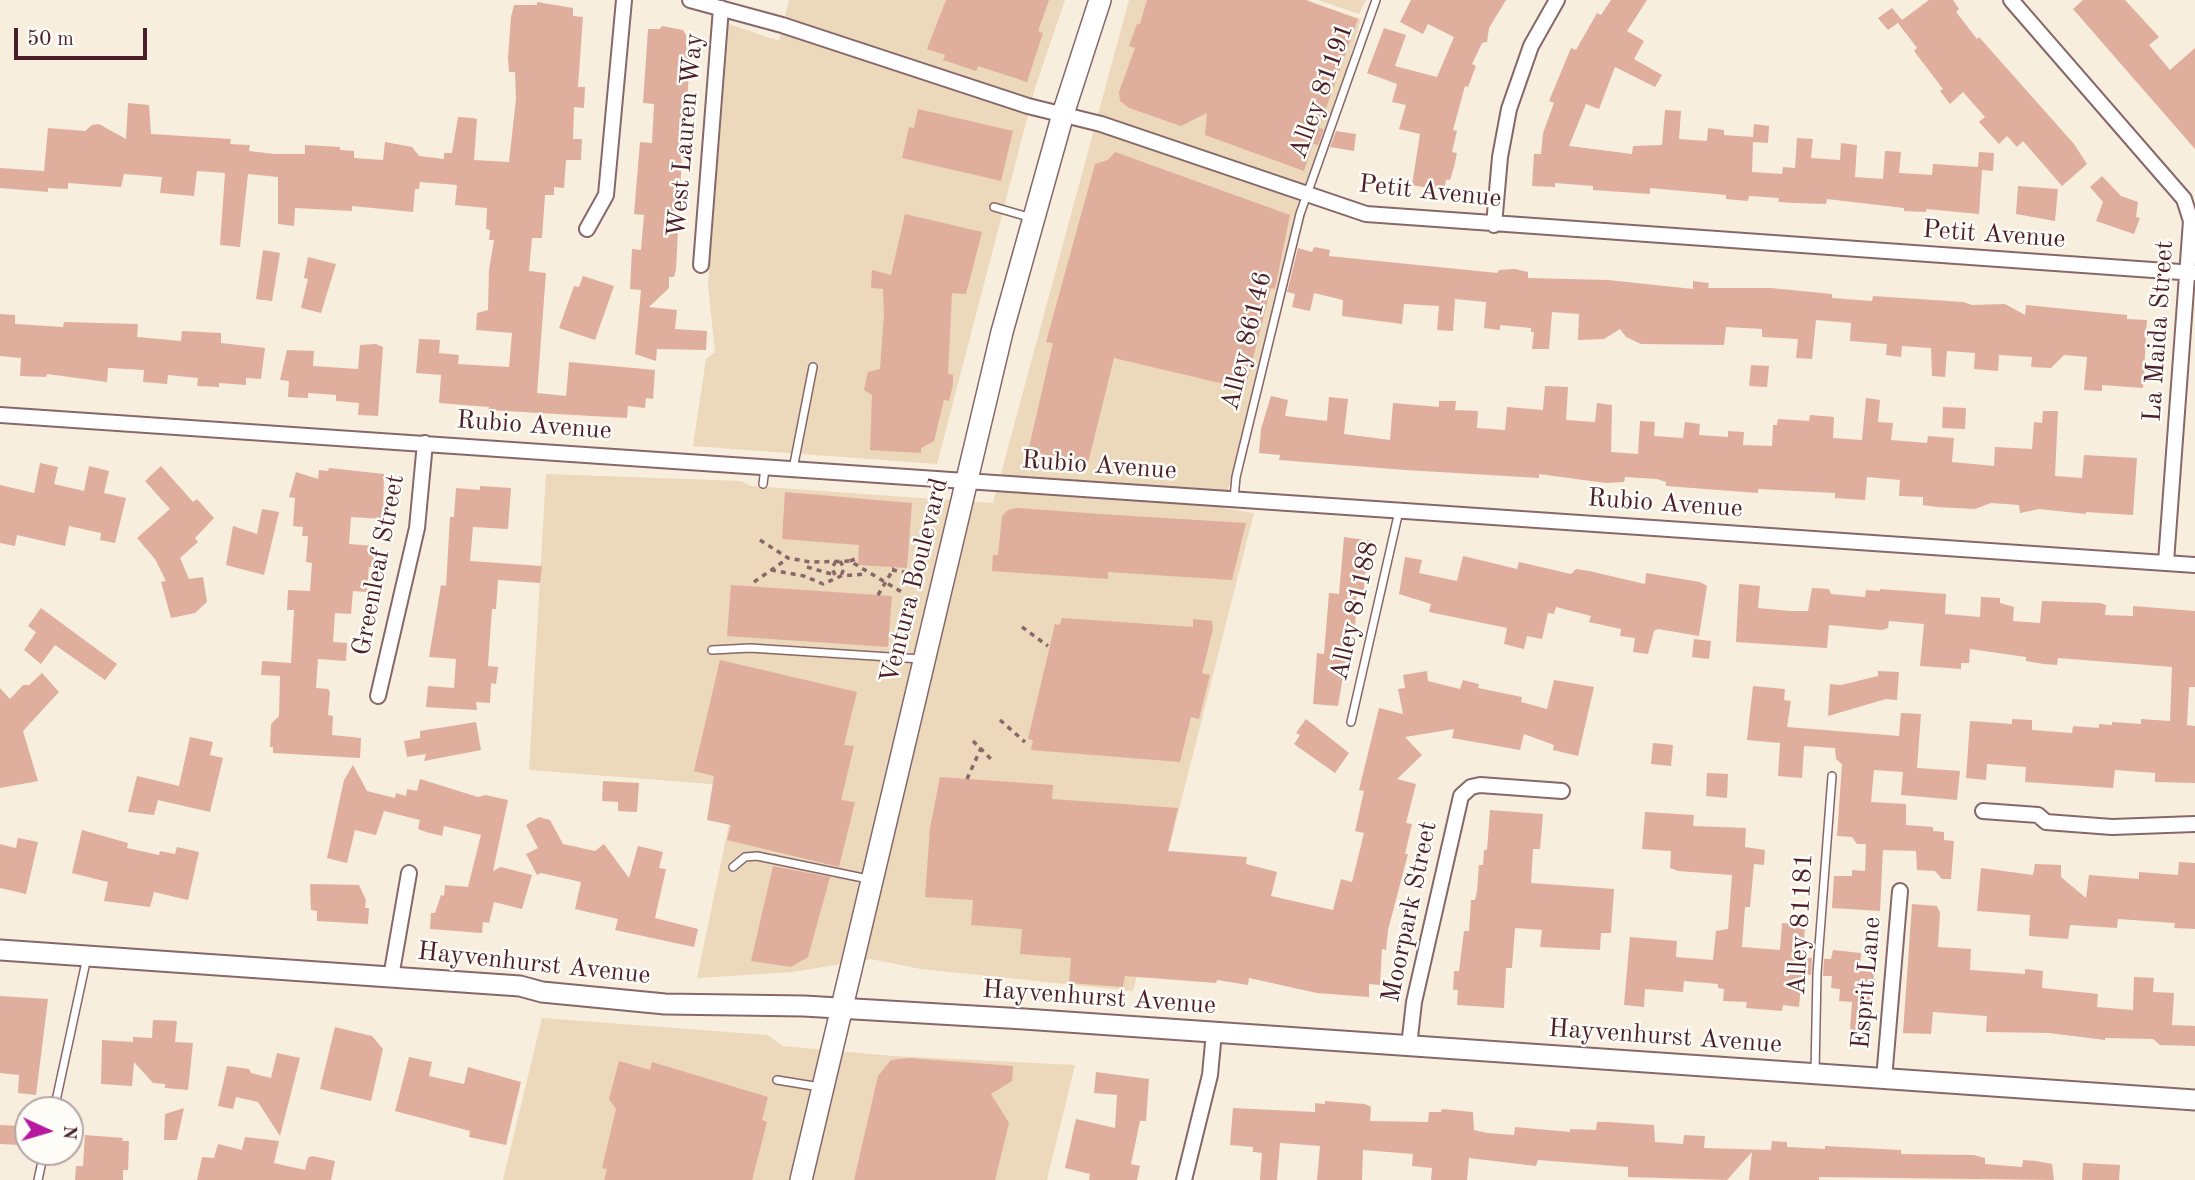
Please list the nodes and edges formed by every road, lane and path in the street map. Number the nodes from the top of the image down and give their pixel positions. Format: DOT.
graph roads {
  1 [pos="624,0"];
  2 [pos="690,0"];
  3 [pos="1100,0"];
  4 [pos="1376,0"];
  5 [pos="1557,0"];
  6 [pos="2011,0"];
  7 [pos="721,8"];
  8 [pos="1063,114"];
  9 [pos="1306,195"];
  10 [pos="994,207"];
  11 [pos="1033,218"];
  12 [pos="1494,225"];
  13 [pos="587,229"];
  14 [pos="701,265"];
  15 [pos="2192,273"];
  16 [pos="813,367"];
  17 [pos="0,415"];
  18 [pos="425,443"];
  19 [pos="765,467"];
  20 [pos="793,469"];
  21 [pos="968,481"];
  22 [pos="763,484"];
  23 [pos="1234,498"];
  24 [pos="1400,510"];
  25 [pos="760,540"];
  26 [pos="788,558"];
  27 [pos="858,558"];
  28 [pos="807,561"];
  29 [pos="838,561"];
  30 [pos="850,561"];
  31 [pos="2166,562"];
  32 [pos="2195,565"];
  33 [pos="807,567"];
  34 [pos="771,570"];
  35 [pos="910,573"];
  36 [pos="869,574"];
  37 [pos="804,576"];
  38 [pos="838,576"];
  39 [pos="754,582"];
  40 [pos="884,582"];
  41 [pos="905,594"];
  42 [pos="878,595"];
  43 [pos="1022,627"];
  44 [pos="1048,646"];
  45 [pos="712,650"];
  46 [pos="925,660"];
  47 [pos="378,696"];
  48 [pos="1000,720"];
  49 [pos="1351,722"];
  50 [pos="973,741"];
  51 [pos="1025,742"];
  52 [pos="981,748"];
  53 [pos="991,759"];
  54 [pos="1832,776"];
  55 [pos="967,779"];
  56 [pos="1562,791"];
  57 [pos="1983,811"];
  58 [pos="2195,824"];
  59 [pos="733,867"];
  60 [pos="409,873"];
  61 [pos="873,880"];
  62 [pos="1900,891"];
  63 [pos="0,950"];
  64 [pos="88,956"];
  65 [pos="391,976"];
  66 [pos="844,1008"];
  67 [pos="1214,1032"];
  68 [pos="1409,1046"];
  69 [pos="1815,1074"];
  70 [pos="1884,1079"];
  71 [pos="777,1080"];
  72 [pos="824,1088"];
  73 [pos="57,1096"];
  74 [pos="2195,1100"];
  75 [pos="801,1180"];
  76 [pos="1184,1180"];
  1 -- 13 [label="street"];
  2 -- 7 [label="street, Petit Avenue"];
  3 -- 8 [label="main road, Ventura Boulevard"];
  4 -- 9 [label="lane, Alley 81191"];
  5 -- 12 [label="street"];
  6 -- 15 [label="street, La Maida Street"];
  7 -- 8 [label="street, Petit Avenue"];
  7 -- 14 [label="street, West Lauren Way"];
  8 -- 9 [label="street, Petit Avenue"];
  8 -- 11 [label="main road, Ventura Boulevard"];
  9 -- 12 [label="street, Petit Avenue"];
  9 -- 23 [label="lane, Alley 86146"];
  10 -- 11 [label="lane"];
  11 -- 21 [label="main road, Ventura Boulevard"];
  12 -- 15 [label="street, Petit Avenue"];
  15 -- 31 [label="street, La Maida Street"];
  16 -- 20 [label="lane"];
  17 -- 18 [label="street, Rubio Avenue"];
  18 -- 19 [label="street, Rubio Avenue"];
  18 -- 47 [label="street, Greenleaf Street"];
  19 -- 20 [label="street, Rubio Avenue"];
  19 -- 22 [label="lane"];
  20 -- 21 [label="street, Rubio Avenue"];
  21 -- 23 [label="street, Rubio Avenue"];
  21 -- 46 [label="main road, Ventura Boulevard"];
  23 -- 24 [label="street, Rubio Avenue"];
  24 -- 31 [label="street, Rubio Avenue"];
  24 -- 49 [label="lane, Alley 81188"];
  25 -- 26 [label="path"];
  26 -- 28 [label="path"];
  26 -- 34 [label="path"];
  27 -- 30 [label="path"];
  28 -- 29 [label="path"];
  28 -- 33 [label="path"];
  29 -- 30 [label="path"];
  29 -- 38 [label="path"];
  29 -- 38 [label="path"];
  30 -- 36 [label="path"];
  31 -- 32 [label="street, Rubio Avenue"];
  33 -- 37 [label="path"];
  33 -- 38 [label="path"];
  34 -- 37 [label="path"];
  34 -- 39 [label="path"];
  35 -- 40 [label="path"];
  36 -- 38 [label="path"];
  36 -- 40 [label="path"];
  37 -- 38 [label="path"];
  40 -- 41 [label="path"];
  40 -- 42 [label="path"];
  43 -- 44 [label="path"];
  45 -- 46 [label="lane"];
  46 -- 61 [label="main road, Ventura Boulevard"];
  48 -- 51 [label="path"];
  50 -- 52 [label="path"];
  52 -- 53 [label="path"];
  52 -- 55 [label="path"];
  54 -- 69 [label="lane, Alley 81181"];
  56 -- 68 [label="street, Moorpark Street"];
  57 -- 58 [label="street"];
  59 -- 61 [label="lane"];
  60 -- 65 [label="street"];
  61 -- 66 [label="main road, Ventura Boulevard"];
  62 -- 70 [label="street, Esprit Lane"];
  63 -- 64 [label="main road, Hayvenhurst Avenue"];
  64 -- 65 [label="main road, Hayvenhurst Avenue"];
  64 -- 73 [label="lane"];
  65 -- 66 [label="main road, Hayvenhurst Avenue"];
  66 -- 67 [label="main road, Hayvenhurst Avenue"];
  66 -- 72 [label="main road, Ventura Boulevard"];
  67 -- 68 [label="main road, Hayvenhurst Avenue"];
  67 -- 76 [label="street"];
  68 -- 69 [label="main road, Hayvenhurst Avenue"];
  69 -- 70 [label="main road, Hayvenhurst Avenue"];
  70 -- 74 [label="main road, Hayvenhurst Avenue"];
  71 -- 72 [label="lane"];
  72 -- 75 [label="main road, Ventura Boulevard"];
}
